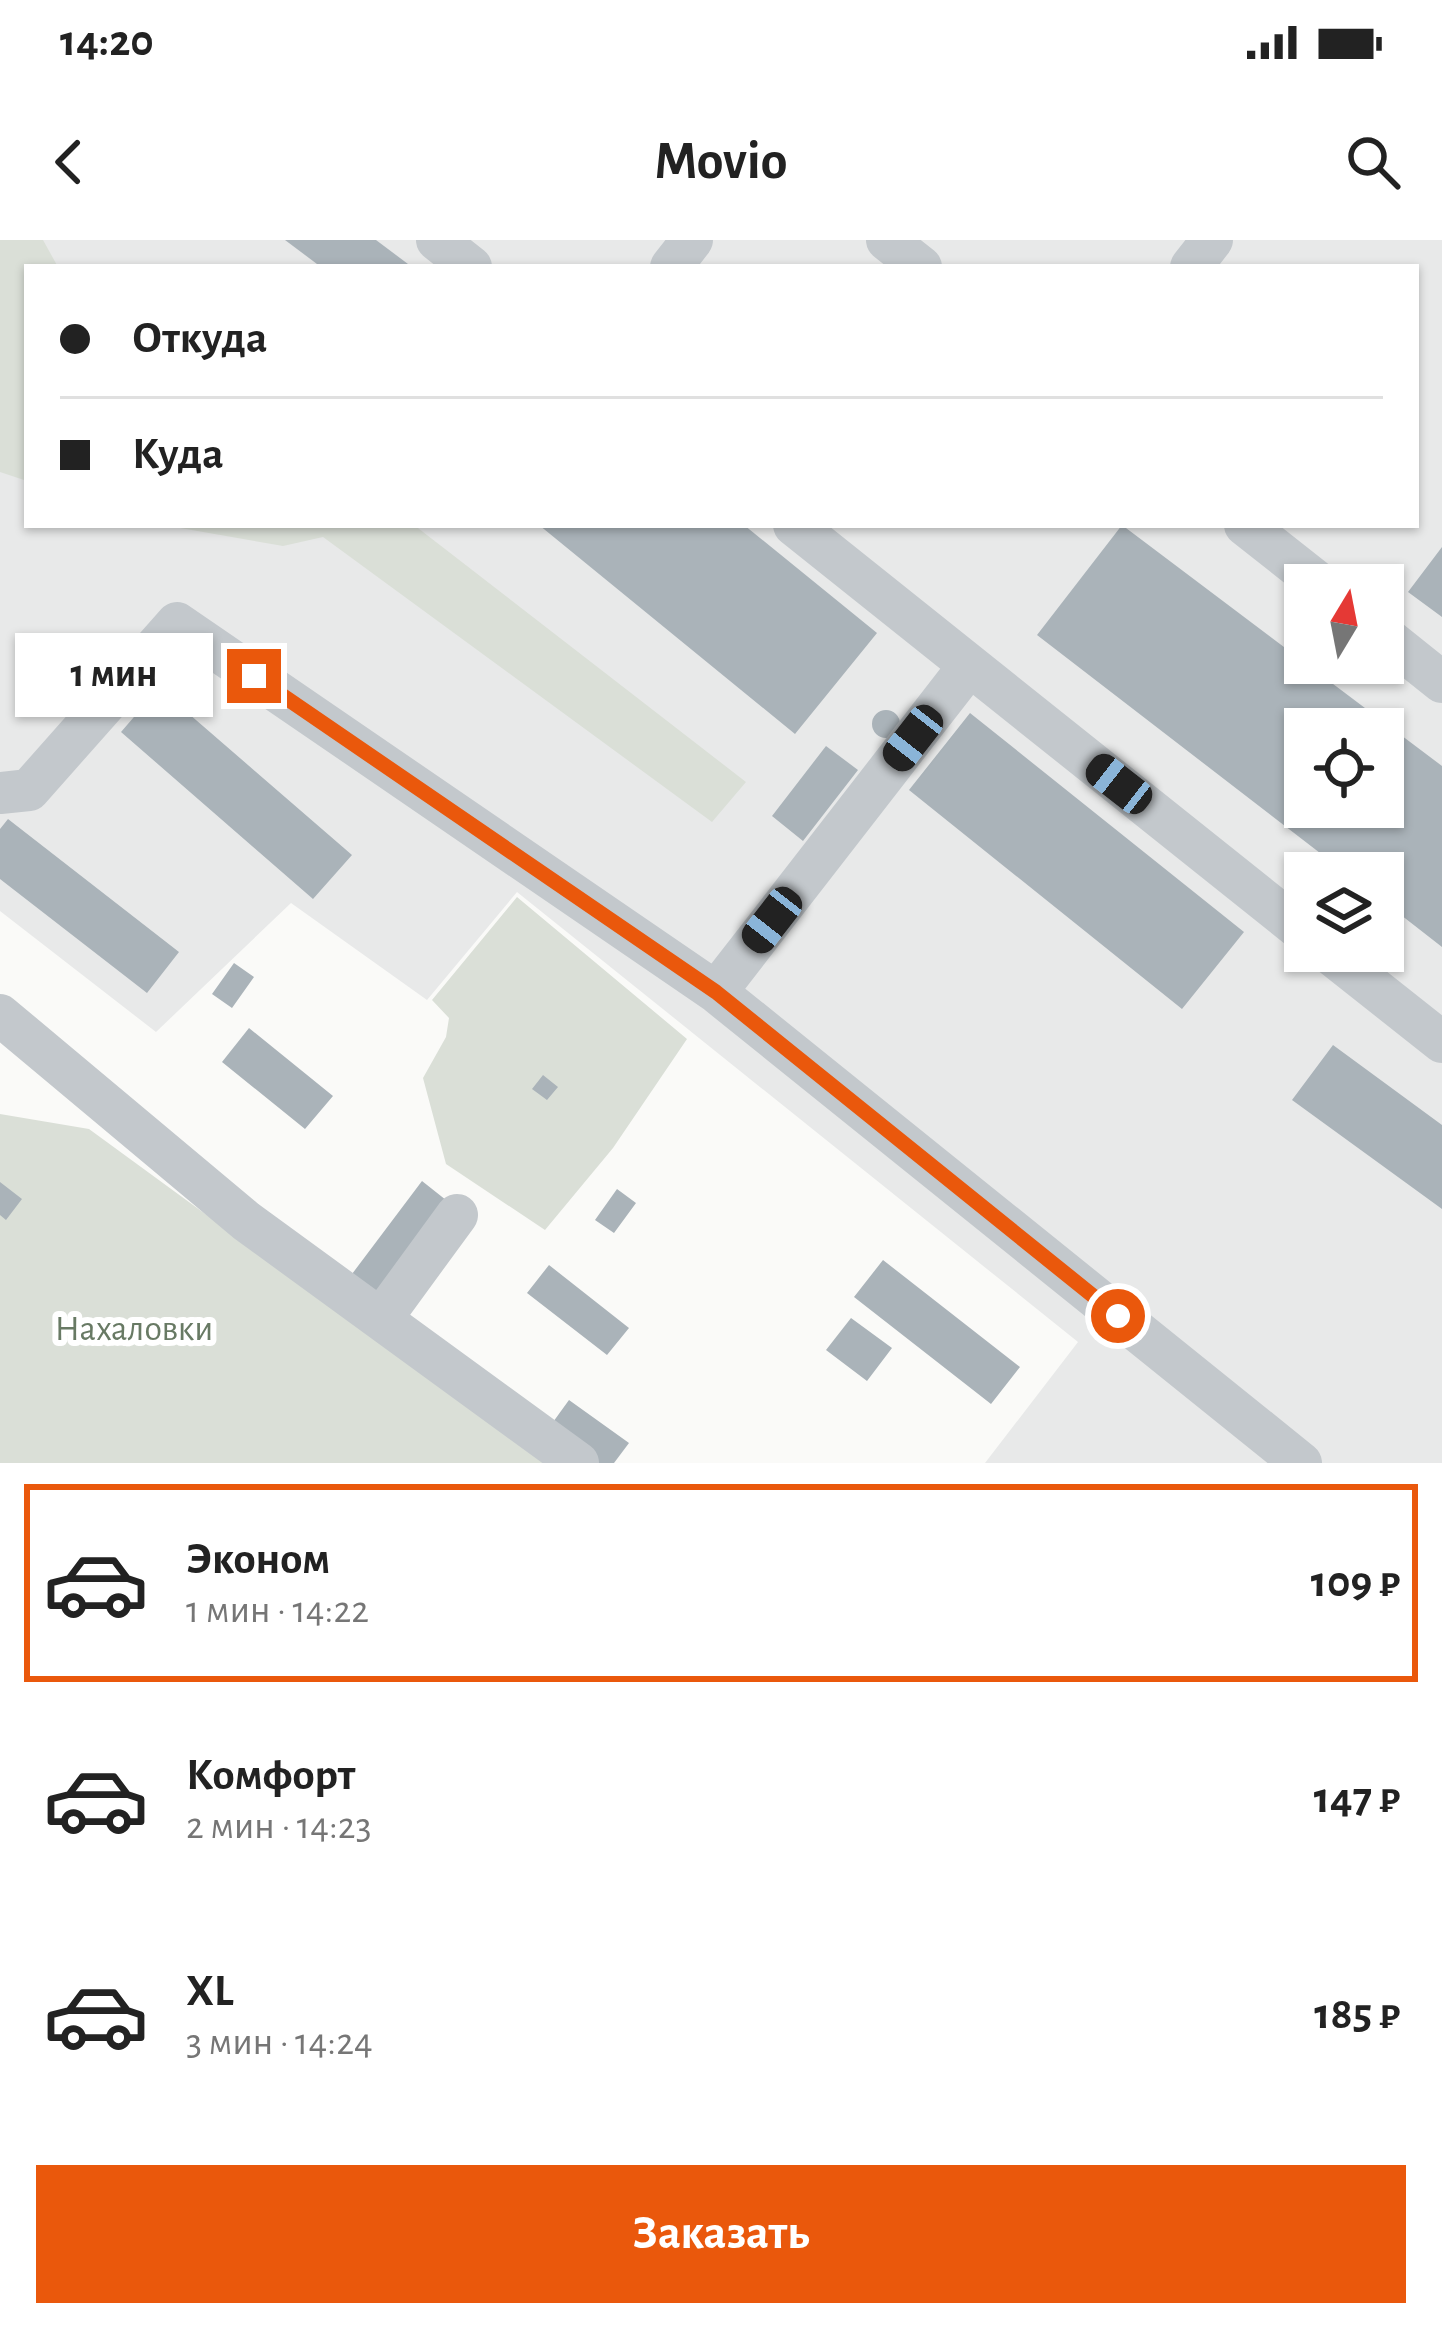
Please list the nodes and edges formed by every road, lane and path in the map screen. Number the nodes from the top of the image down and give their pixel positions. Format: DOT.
graph roads {
  1 [pos="437,240"];
  2 [pos="692,240"];
  3 [pos="887,240"];
  4 [pos="1212,240"];
  5 [pos="467,264"];
  6 [pos="673,264"];
  7 [pos="917,264"];
  8 [pos="1192,264"];
  9 [pos="798,528"];
  10 [pos="1249,528"];
  11 [pos="1294,564"];
  12 [pos="1404,651"];
  13 [pos="969,666"];
  14 [pos="1442,682"];
  15 [pos="0,793"];
  16 [pos="1284,916"];
  17 [pos="1354,972"];
  18 [pos="716,992"];
  19 [pos="0,1015"];
  20 [pos="1442,1042"];
  21 [pos="457,1215"];
  22 [pos="381,1319"];
  23 [pos="578,1463"];
  24 [pos="1300,1463"];
  1 -- 5 [label="street"];
  2 -- 6 [label="street"];
  3 -- 7 [label="street"];
  4 -- 8 [label="street"];
  9 -- 13 [label="street"];
  10 -- 11 [label="street"];
  12 -- 14 [label="street"];
  13 -- 16 [label="street"];
  13 -- 18 [label="street"];
  15 -- 18 [label="street"];
  17 -- 20 [label="street"];
  18 -- 24 [label="street"];
  19 -- 22 [label="street"];
  21 -- 22 [label="street"];
  22 -- 23 [label="street"];
}
